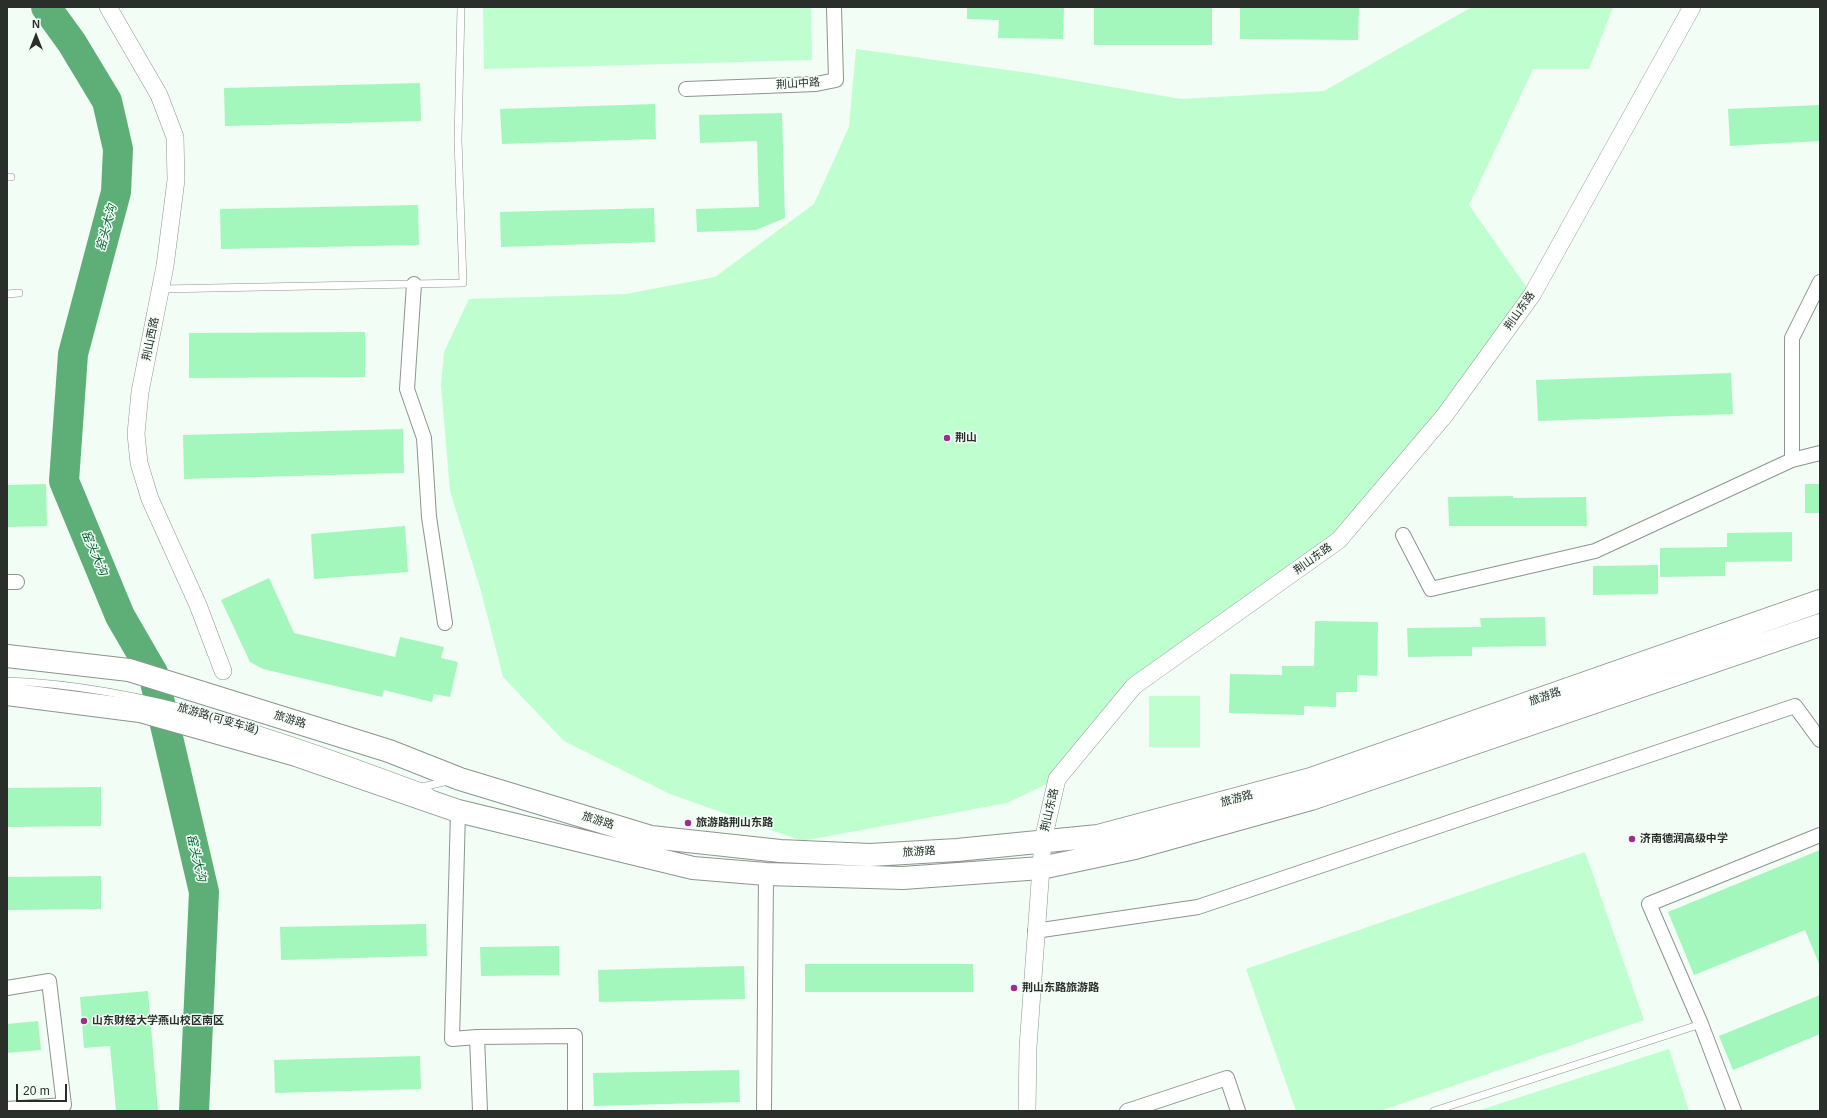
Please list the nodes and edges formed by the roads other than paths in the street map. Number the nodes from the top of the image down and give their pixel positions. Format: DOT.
graph roads {
  1 [pos="108,7"];
  2 [pos="461,7"];
  3 [pos="834,7"];
  4 [pos="1692,7"];
  5 [pos="686,89"];
  6 [pos="1820,282"];
  7 [pos="414,284"];
  8 [pos="161,289"];
  9 [pos="7,294"];
  10 [pos="19,294"];
  11 [pos="1820,453"];
  12 [pos="1792,460"];
  13 [pos="1402,535"];
  14 [pos="1820,601"];
  15 [pos="445,624"];
  16 [pos="1820,625"];
  17 [pos="7,656"];
  18 [pos="224,671"];
  19 [pos="7,681"];
  20 [pos="7,694"];
  21 [pos="1820,740"];
  22 [pos="460,779"];
  23 [pos="422,787"];
  24 [pos="458,811"];
  25 [pos="1820,835"];
  26 [pos="1043,840"];
  27 [pos="1041,868"];
  28 [pos="766,874"];
  29 [pos="1035,931"];
  30 [pos="7,988"];
  31 [pos="1701,1024"];
  32 [pos="477,1038"];
  33 [pos="7,1109"];
  34 [pos="480,1111"];
  35 [pos="575,1111"];
  36 [pos="764,1111"];
  37 [pos="1027,1111"];
  38 [pos="1127,1111"];
  39 [pos="1238,1111"];
  40 [pos="1434,1111"];
  41 [pos="1734,1111"];
  1 -- 8 [label="street, 荆山西路"];
  2 -- 7 [label="lane"];
  3 -- 5 [label="street, 荆山中路"];
  4 -- 26 [label="street, 荆山东路"];
  6 -- 12 [label="street"];
  7 -- 8 [label="lane"];
  7 -- 15 [label="street"];
  8 -- 18 [label="street, 荆山西路"];
  9 -- 10 [label="lane"];
  11 -- 12 [label="street"];
  12 -- 13 [label="street"];
  14 -- 26 [label="main road, 旅游路"];
  16 -- 27 [label="main road, 旅游路"];
  17 -- 22 [label="main road, 旅游路"];
  19 -- 23 [label="lane, 旅游路(可变车道)"];
  20 -- 24 [label="main road, 旅游路"];
  21 -- 29 [label="street"];
  22 -- 23 [label="lane"];
  22 -- 26 [label="main road, 旅游路"];
  23 -- 24 [label="lane, 旅游路(可变车道)"];
  24 -- 28 [label="main road, 旅游路"];
  24 -- 32 [label="street"];
  25 -- 31 [label="street"];
  26 -- 27 [label="street, 荆山东路"];
  27 -- 28 [label="main road, 旅游路"];
  27 -- 29 [label="street, 荆山东路"];
  28 -- 36 [label="street"];
  29 -- 37 [label="street, 荆山东路"];
  30 -- 33 [label="street"];
  31 -- 40 [label="lane"];
  31 -- 41 [label="street"];
  32 -- 34 [label="street"];
  32 -- 35 [label="street"];
  38 -- 39 [label="street"];
}
